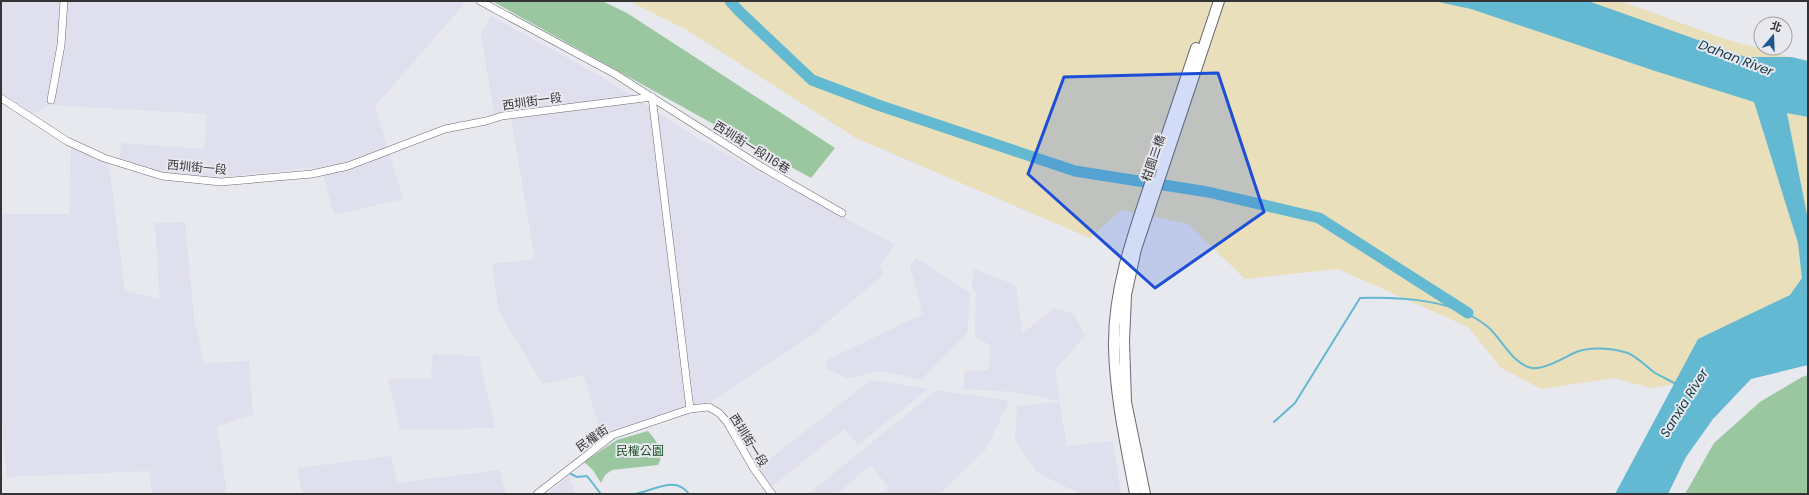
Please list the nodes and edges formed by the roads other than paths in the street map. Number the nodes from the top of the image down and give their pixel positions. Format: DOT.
graph roads {
  1 [pos="64,1"];
  2 [pos="480,1"];
  3 [pos="1212,1"];
  4 [pos="1219,1"];
  5 [pos="652,97"];
  6 [pos="1,98"];
  7 [pos="51,100"];
  8 [pos="842,213"];
  9 [pos="1120,326"];
  10 [pos="690,409"];
  11 [pos="537,494"];
  12 [pos="772,494"];
  13 [pos="1135,494"];
  14 [pos="1145,494"];
  1 -- 7 [label="street"];
  2 -- 5 [label="street, 西圳街一段116巷"];
  3 -- 9 [label="street, 柑園二橋"];
  4 -- 9 [label="street, 柑園二橋"];
  5 -- 6 [label="street, 西圳街一段"];
  5 -- 8 [label="street, 西圳街一段116巷"];
  5 -- 10 [label="street"];
  9 -- 13 [label="street"];
  9 -- 14 [label="street"];
  10 -- 11 [label="street, 民權街"];
  10 -- 12 [label="street, 西圳街一段"];
}
